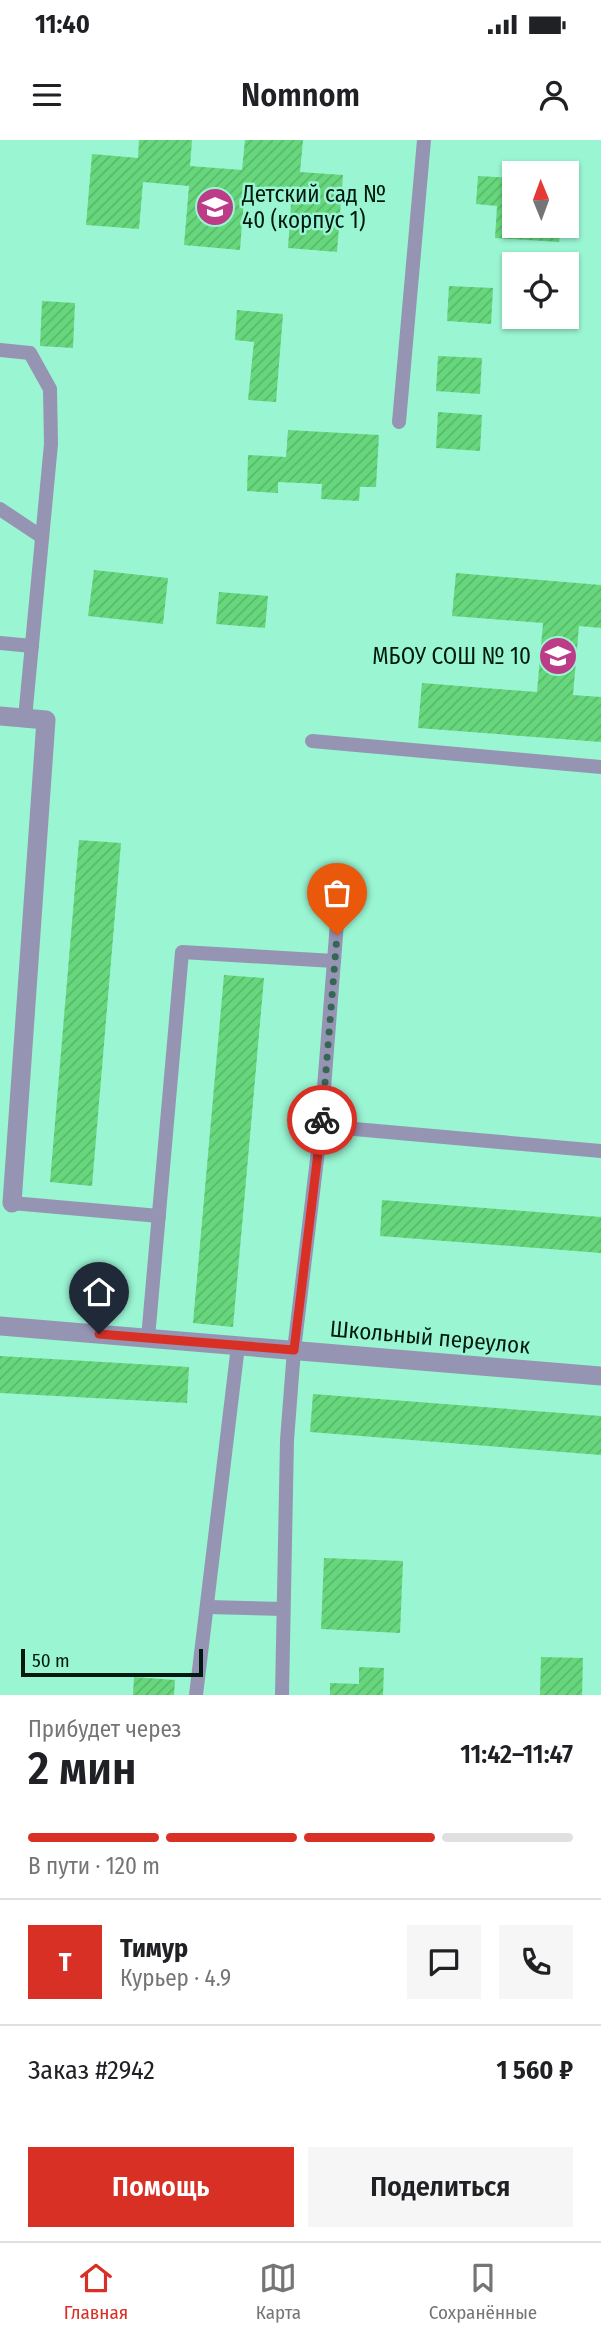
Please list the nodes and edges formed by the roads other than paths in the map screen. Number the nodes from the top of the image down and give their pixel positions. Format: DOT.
graph roads {
  1 [pos="424,140"];
  2 [pos="0,350"];
  3 [pos="399,422"];
  4 [pos="0,509"];
  5 [pos="42,537"];
  6 [pos="0,643"];
  7 [pos="32,646"];
  8 [pos="0,716"];
  9 [pos="26,719"];
  10 [pos="312,741"];
  11 [pos="601,767"];
  12 [pos="338,910"];
  13 [pos="334,961"];
  14 [pos="321,1126"];
  15 [pos="601,1152"];
  16 [pos="12,1203"];
  17 [pos="159,1216"];
  18 [pos="1,1326"];
  19 [pos="148,1338"];
  20 [pos="238,1346"];
  21 [pos="294,1350"];
  22 [pos="601,1376"];
  23 [pos="208,1607"];
  24 [pos="284,1609"];
  25 [pos="196,1695"];
  26 [pos="282,1695"];
  1 -- 3 [label="lane"];
  2 -- 5 [label="lane"];
  4 -- 5 [label="lane"];
  5 -- 7 [label="lane"];
  6 -- 7 [label="lane"];
  7 -- 9 [label="lane"];
  8 -- 9 [label="street"];
  9 -- 16 [label="street"];
  10 -- 11 [label="lane"];
  12 -- 13 [label="lane"];
  13 -- 14 [label="lane"];
  13 -- 17 [label="lane"];
  14 -- 15 [label="lane"];
  14 -- 21 [label="lane"];
  16 -- 17 [label="lane"];
  17 -- 19 [label="lane"];
  18 -- 19 [label="street, Школьный переулок"];
  19 -- 20 [label="street, Школьный переулок"];
  20 -- 21 [label="street, Школьный переулок"];
  20 -- 23 [label="lane"];
  21 -- 22 [label="street, Школьный переулок"];
  21 -- 24 [label="lane"];
  23 -- 24 [label="lane"];
  23 -- 25 [label="lane"];
  24 -- 26 [label="lane"];
}
